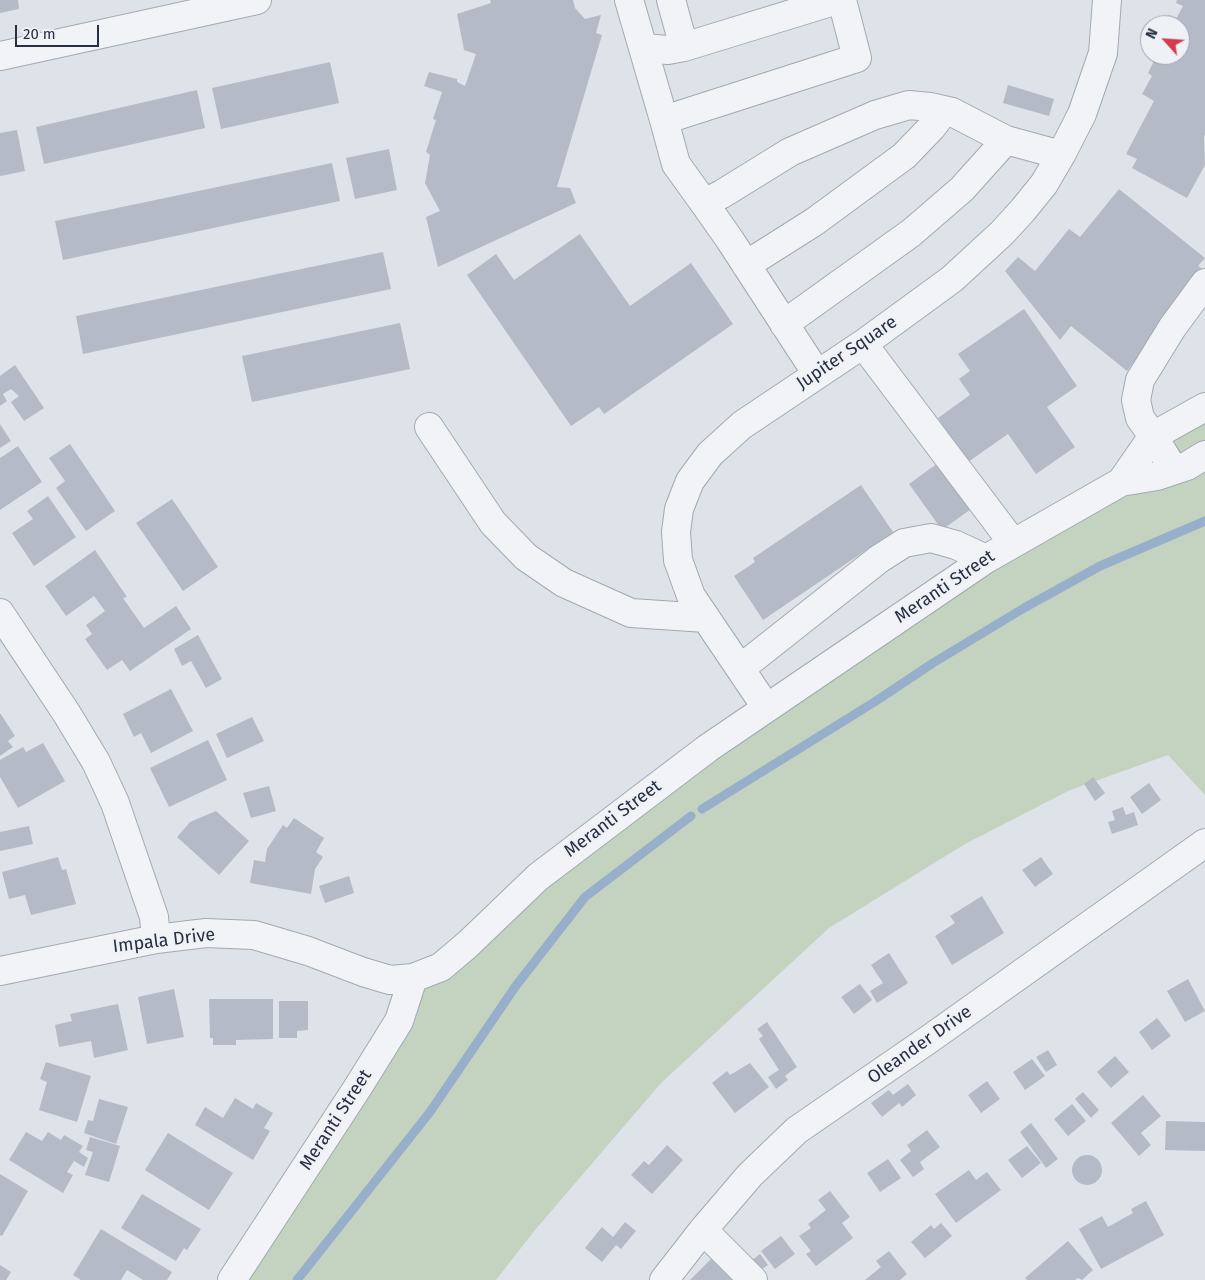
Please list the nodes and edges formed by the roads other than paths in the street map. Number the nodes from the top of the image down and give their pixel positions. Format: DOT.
graph roads {
  1 [pos="257,0"];
  2 [pos="629,0"];
  3 [pos="671,0"];
  4 [pos="837,0"];
  5 [pos="842,0"];
  6 [pos="1107,0"];
  7 [pos="684,47"];
  8 [pos="644,48"];
  9 [pos="0,56"];
  10 [pos="944,111"];
  11 [pos="664,120"];
  12 [pos="1006,140"];
  13 [pos="1061,155"];
  14 [pos="704,203"];
  15 [pos="746,265"];
  16 [pos="1205,283"];
  17 [pos="784,324"];
  18 [pos="863,344"];
  19 [pos="817,374"];
  20 [pos="1205,407"];
  21 [pos="429,427"];
  22 [pos="1153,436"];
  23 [pos="1205,456"];
  24 [pos="1174,470"];
  25 [pos="1121,482"];
  26 [pos="1013,543"];
  27 [pos="986,559"];
  28 [pos="0,613"];
  29 [pos="706,618"];
  30 [pos="740,668"];
  31 [pos="766,708"];
  32 [pos="1205,843"];
  33 [pos="156,939"];
  34 [pos="0,971"];
  35 [pos="413,978"];
  36 [pos="703,1230"];
  37 [pos="232,1280"];
  38 [pos="664,1280"];
  39 [pos="753,1280"];
  1 -- 9 [label="street"];
  2 -- 8 [label="street"];
  3 -- 7 [label="street"];
  4 -- 7 [label="street"];
  5 -- 11 [label="street"];
  6 -- 13 [label="street, Jupiter Square"];
  7 -- 8 [label="street"];
  8 -- 11 [label="street"];
  10 -- 12 [label="street"];
  10 -- 14 [label="street"];
  10 -- 15 [label="street"];
  11 -- 14 [label="street"];
  12 -- 13 [label="street"];
  12 -- 17 [label="street"];
  13 -- 18 [label="street, Jupiter Square"];
  14 -- 15 [label="street"];
  15 -- 17 [label="street"];
  16 -- 22 [label="street"];
  17 -- 19 [label="street"];
  18 -- 19 [label="street, Jupiter Square"];
  18 -- 26 [label="street"];
  19 -- 29 [label="street, Jupiter Square"];
  20 -- 22 [label="street, Meranti Street"];
  21 -- 29 [label="street"];
  22 -- 24 [label="street"];
  22 -- 25 [label="street, Meranti Street"];
  23 -- 24 [label="street, Meranti Street"];
  24 -- 25 [label="street, Meranti Street"];
  25 -- 26 [label="street, Meranti Street"];
  26 -- 27 [label="street, Meranti Street"];
  27 -- 30 [label="street"];
  27 -- 31 [label="street, Meranti Street"];
  28 -- 33 [label="street"];
  29 -- 30 [label="street, Jupiter Square"];
  30 -- 31 [label="street, Jupiter Square"];
  31 -- 35 [label="street, Meranti Street"];
  32 -- 36 [label="street, Oleander Drive"];
  33 -- 34 [label="street, Impala Drive"];
  33 -- 35 [label="street, Impala Drive"];
  35 -- 37 [label="street, Meranti Street"];
  36 -- 38 [label="street, Oleander Drive"];
  36 -- 39 [label="street"];
}
